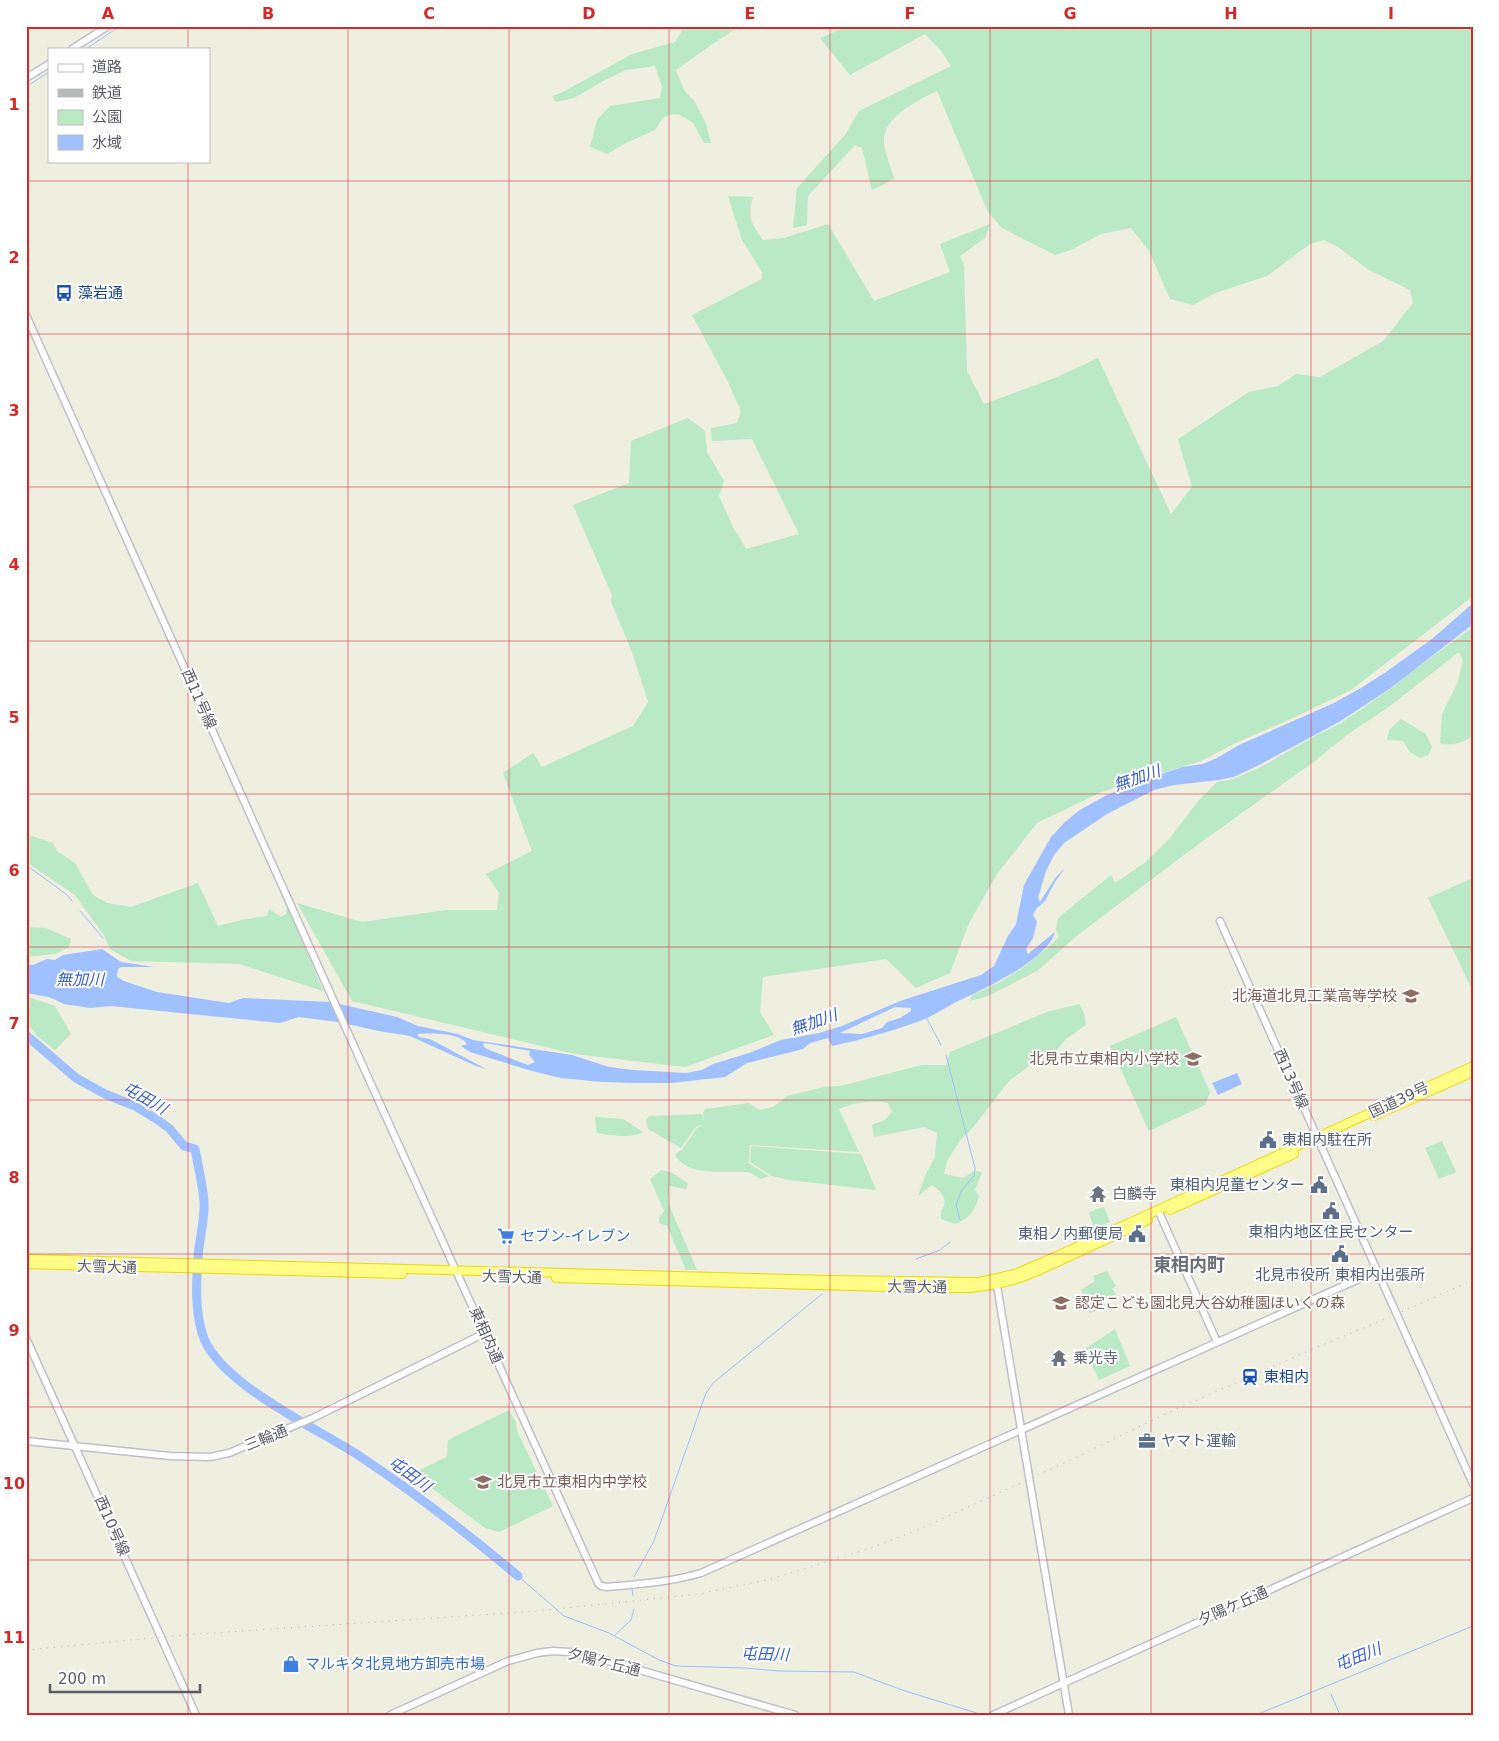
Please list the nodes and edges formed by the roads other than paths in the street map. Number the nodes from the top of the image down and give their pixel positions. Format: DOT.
graph roads {
  1 [pos="108,26"];
  2 [pos="74,48"];
  3 [pos="48,65"];
  4 [pos="26,78"];
  5 [pos="26,315"];
  6 [pos="1220,921"];
  7 [pos="1473,1066"];
  8 [pos="1473,1072"];
  9 [pos="371,1084"];
  10 [pos="1318,1140"];
  11 [pos="1159,1212"];
  12 [pos="26,1259"];
  13 [pos="26,1264"];
  14 [pos="189,1266"];
  15 [pos="1377,1270"];
  16 [pos="458,1273"];
  17 [pos="997,1282"];
  18 [pos="485,1333"];
  19 [pos="26,1338"];
  20 [pos="1217,1342"];
  21 [pos="1022,1429"];
  22 [pos="26,1441"];
  23 [pos="74,1445"];
  24 [pos="1473,1484"];
  25 [pos="1473,1498"];
  26 [pos="1064,1682"];
  27 [pos="996,1713"];
  28 [pos="196,1715"];
  29 [pos="390,1715"];
  30 [pos="795,1715"];
  31 [pos="1069,1715"];
  1 -- 2 [label="street"];
  3 -- 4 [label="street"];
  5 -- 9 [label="street, 西11号線"];
  6 -- 10 [label="street, 西13号線"];
  7 -- 10 [label="highway, 国道39号"];
  8 -- 10 [label="highway, 国道39号"];
  9 -- 16 [label="street, 東相内通"];
  10 -- 11 [label="highway, 国道39号"];
  10 -- 15 [label="street, 西13号線"];
  11 -- 17 [label="highway, 国道39号"];
  11 -- 20 [label="street"];
  12 -- 14 [label="highway, 大雪大通"];
  13 -- 14 [label="highway, 大雪大通"];
  14 -- 16 [label="highway, 大雪大通"];
  15 -- 20 [label="street"];
  15 -- 24 [label="street, 西13号線"];
  16 -- 17 [label="highway, 大雪大通"];
  16 -- 18 [label="street, 東相内通"];
  17 -- 21 [label="street"];
  18 -- 21 [label="street, 東相内通"];
  18 -- 23 [label="street, 三輪通"];
  19 -- 23 [label="street, 西10号線"];
  20 -- 21 [label="street"];
  21 -- 26 [label="street"];
  22 -- 23 [label="street, 三輪通"];
  23 -- 28 [label="street, 西10号線"];
  25 -- 26 [label="street, 夕陽ケ丘通"];
  26 -- 27 [label="street, 夕陽ケ丘通"];
  26 -- 31 [label="street"];
  29 -- 30 [label="street, 夕陽ケ丘通"];
}
